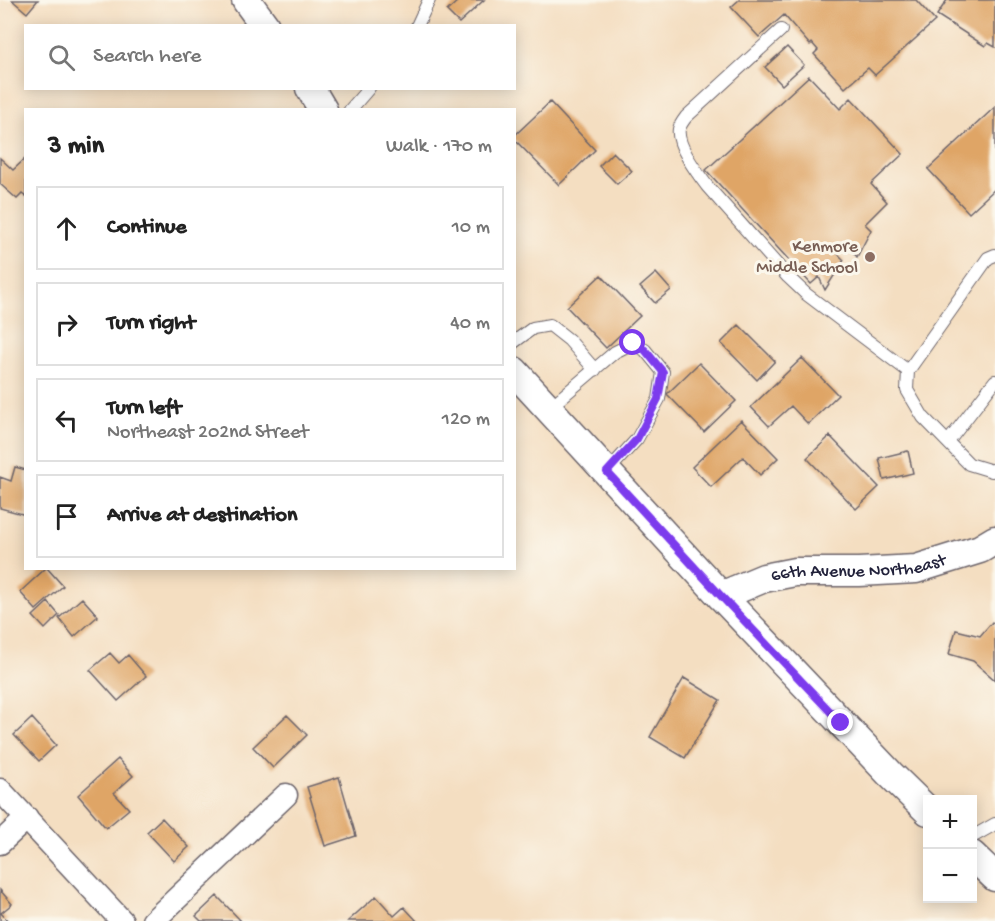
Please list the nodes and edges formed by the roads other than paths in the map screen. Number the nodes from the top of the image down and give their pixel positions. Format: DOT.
graph roads {
  1 [pos="246,0"];
  2 [pos="429,0"];
  3 [pos="264,24"];
  4 [pos="418,24"];
  5 [pos="781,30"];
  6 [pos="311,90"];
  7 [pos="367,90"];
  8 [pos="322,108"];
  9 [pos="352,108"];
  10 [pos="995,255"];
  11 [pos="516,341"];
  12 [pos="595,370"];
  13 [pos="908,371"];
  14 [pos="516,373"];
  15 [pos="995,381"];
  16 [pos="549,408"];
  17 [pos="948,442"];
  18 [pos="995,469"];
  19 [pos="607,472"];
  20 [pos="995,540"];
  21 [pos="721,596"];
  22 [pos="0,790"];
  23 [pos="286,795"];
  24 [pos="923,807"];
  25 [pos="27,818"];
  26 [pos="995,824"];
  27 [pos="977,834"];
  28 [pos="0,843"];
  29 [pos="977,860"];
  30 [pos="995,877"];
  31 [pos="123,921"];
  32 [pos="153,921"];
  1 -- 3 [label="street"];
  2 -- 4 [label="lane"];
  5 -- 13 [label="lane"];
  6 -- 8 [label="street"];
  7 -- 9 [label="lane"];
  10 -- 13 [label="lane"];
  11 -- 12 [label="lane"];
  12 -- 16 [label="lane"];
  12 -- 19 [label="lane"];
  13 -- 17 [label="lane"];
  14 -- 16 [label="street"];
  15 -- 17 [label="lane"];
  16 -- 19 [label="street"];
  17 -- 18 [label="lane"];
  19 -- 21 [label="street"];
  20 -- 21 [label="street, 66th Avenue Northeast"];
  21 -- 24 [label="street"];
  22 -- 25 [label="street"];
  23 -- 32 [label="street"];
  25 -- 28 [label="street"];
  25 -- 31 [label="street"];
  26 -- 27 [label="lane"];
  29 -- 30 [label="street"];
}
